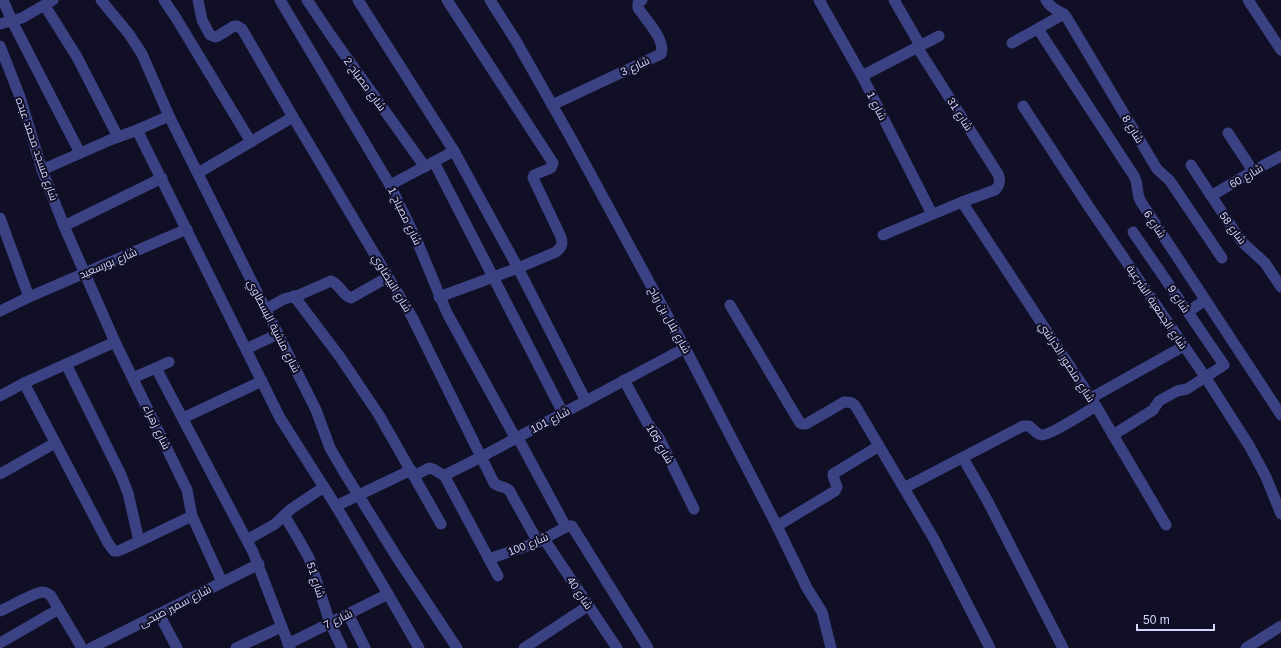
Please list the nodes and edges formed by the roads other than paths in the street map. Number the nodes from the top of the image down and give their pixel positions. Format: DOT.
graph roads {
  1 [pos="3,0"];
  2 [pos="101,0"];
  3 [pos="164,0"];
  4 [pos="198,0"];
  5 [pos="280,0"];
  6 [pos="307,0"];
  7 [pos="358,0"];
  8 [pos="447,0"];
  9 [pos="490,0"];
  10 [pos="642,0"];
  11 [pos="820,0"];
  12 [pos="894,0"];
  13 [pos="1046,0"];
  14 [pos="1248,0"];
  15 [pos="49,3"];
  16 [pos="1064,14"];
  17 [pos="12,21"];
  18 [pos="0,24"];
  19 [pos="1038,29"];
  20 [pos="939,36"];
  21 [pos="1012,43"];
  22 [pos="0,46"];
  23 [pos="918,46"];
  24 [pos="1281,50"];
  25 [pos="862,76"];
  26 [pos="552,105"];
  27 [pos="1023,106"];
  28 [pos="169,116"];
  29 [pos="293,117"];
  30 [pos="137,130"];
  31 [pos="1228,133"];
  32 [pos="118,136"];
  33 [pos="250,142"];
  34 [pos="454,151"];
  35 [pos="80,153"];
  36 [pos="1281,156"];
  37 [pos="430,165"];
  38 [pos="1191,165"];
  39 [pos="42,170"];
  40 [pos="1253,171"];
  41 [pos="198,173"];
  42 [pos="162,178"];
  43 [pos="390,185"];
  44 [pos="1211,196"];
  45 [pos="962,202"];
  46 [pos="932,214"];
  47 [pos="1,223"];
  48 [pos="64,226"];
  49 [pos="187,229"];
  50 [pos="1133,232"];
  51 [pos="883,236"];
  52 [pos="1222,258"];
  53 [pos="518,268"];
  54 [pos="84,273"];
  55 [pos="388,277"];
  56 [pos="493,277"];
  57 [pos="1281,287"];
  58 [pos="294,296"];
  59 [pos="29,297"];
  60 [pos="439,297"];
  61 [pos="1205,300"];
  62 [pos="730,305"];
  63 [pos="266,309"];
  64 [pos="0,311"];
  65 [pos="1188,312"];
  66 [pos="278,334"];
  67 [pos="115,342"];
  68 [pos="1184,346"];
  69 [pos="685,348"];
  70 [pos="246,349"];
  71 [pos="168,362"];
  72 [pos="66,364"];
  73 [pos="156,368"];
  74 [pos="133,378"];
  75 [pos="1206,378"];
  76 [pos="624,380"];
  77 [pos="262,381"];
  78 [pos="24,383"];
  79 [pos="0,396"];
  80 [pos="586,401"];
  81 [pos="1093,402"];
  82 [pos="563,413"];
  83 [pos="1281,415"];
  84 [pos="183,418"];
  85 [pos="1113,435"];
  86 [pos="517,438"];
  87 [pos="55,443"];
  88 [pos="879,446"];
  89 [pos="481,457"];
  90 [pos="963,458"];
  91 [pos="412,473"];
  92 [pos="0,474"];
  93 [pos="444,475"];
  94 [pos="324,488"];
  95 [pos="904,488"];
  96 [pos="359,495"];
  97 [pos="336,506"];
  98 [pos="694,509"];
  99 [pos="1281,514"];
  100 [pos="284,515"];
  101 [pos="192,516"];
  102 [pos="441,524"];
  103 [pos="1166,525"];
  104 [pos="777,526"];
  105 [pos="566,527"];
  106 [pos="247,540"];
  107 [pos="541,540"];
  108 [pos="140,541"];
  109 [pos="489,559"];
  110 [pos="259,564"];
  111 [pos="498,576"];
  112 [pos="222,582"];
  113 [pos="388,594"];
  114 [pos="588,606"];
  115 [pos="59,609"];
  116 [pos="0,611"];
  117 [pos="159,614"];
  118 [pos="348,614"];
  119 [pos="330,623"];
  120 [pos="1281,626"];
  121 [pos="281,627"];
  122 [pos="0,643"];
  123 [pos="289,646"];
  124 [pos="82,648"];
  125 [pos="91,648"];
  126 [pos="177,648"];
  127 [pos="236,648"];
  128 [pos="342,648"];
  129 [pos="366,648"];
  130 [pos="420,648"];
  131 [pos="457,648"];
  132 [pos="524,648"];
  133 [pos="617,648"];
  134 [pos="648,648"];
  135 [pos="830,648"];
  136 [pos="990,648"];
  137 [pos="1063,648"];
  138 [pos="1246,648"];
  1 -- 17 [label="street"];
  2 -- 28 [label="street, شارع منشية البسطاوي"];
  3 -- 33 [label="street"];
  4 -- 29 [label="street, شارع البيضاوي"];
  5 -- 43 [label="street, شارع مصباح 1"];
  6 -- 37 [label="street, شارع مصباح 2"];
  7 -- 34 [label="street"];
  8 -- 53 [label="street"];
  9 -- 26 [label="street, شارع بلال بن رباح"];
  10 -- 26 [label="street, شارع 3"];
  11 -- 25 [label="street, شارع 1"];
  12 -- 23 [label="street, شارع 31"];
  13 -- 16 [label="street, شارع 8"];
  14 -- 24 [label="street"];
  15 -- 17 [label="street"];
  15 -- 32 [label="street"];
  16 -- 19 [label="street"];
  16 -- 52 [label="street, شارع 8"];
  17 -- 18 [label="street"];
  17 -- 35 [label="street"];
  19 -- 21 [label="street"];
  19 -- 61 [label="street, شارع 6"];
  20 -- 23 [label="street"];
  22 -- 39 [label="street, شارع مسجد محمد عبده"];
  23 -- 25 [label="street"];
  23 -- 45 [label="street, شارع 31"];
  25 -- 46 [label="street, شارع 1"];
  26 -- 69 [label="street, شارع بلال بن رباح"];
  27 -- 68 [label="street, شارع الجمعية الشرعية"];
  28 -- 30 [label="street"];
  28 -- 41 [label="street, شارع منشية البسطاوي"];
  29 -- 33 [label="street"];
  29 -- 55 [label="street, شارع البيضاوي"];
  30 -- 32 [label="street"];
  30 -- 42 [label="street"];
  31 -- 40 [label="street"];
  32 -- 35 [label="street"];
  33 -- 41 [label="street"];
  34 -- 37 [label="street"];
  34 -- 53 [label="street"];
  35 -- 39 [label="street"];
  36 -- 40 [label="street, شارع 60"];
  37 -- 43 [label="street"];
  37 -- 56 [label="street, شارع مصباح 2"];
  38 -- 44 [label="street, شارع 58"];
  39 -- 48 [label="street, شارع مسجد محمد عبده"];
  40 -- 44 [label="street, شارع 60"];
  41 -- 63 [label="street, شارع منشية البسطاوي"];
  42 -- 48 [label="street"];
  42 -- 49 [label="street"];
  43 -- 60 [label="street, شارع مصباح 1"];
  44 -- 57 [label="street, شارع 58"];
  45 -- 46 [label="street"];
  45 -- 81 [label="street, شارع منصور الخراشي"];
  46 -- 51 [label="street"];
  47 -- 59 [label="street"];
  48 -- 54 [label="street, شارع مسجد محمد عبده"];
  49 -- 54 [label="street, شارع بورسعيد"];
  49 -- 70 [label="street"];
  50 -- 65 [label="street, شارع 9"];
  53 -- 56 [label="street"];
  53 -- 80 [label="street"];
  54 -- 59 [label="street, شارع بورسعيد"];
  54 -- 67 [label="street, شارع زهراء"];
  55 -- 58 [label="street"];
  55 -- 89 [label="street, شارع البيضاوي"];
  56 -- 60 [label="street"];
  56 -- 82 [label="street, شارع مصباح 2"];
  58 -- 63 [label="street"];
  58 -- 91 [label="street"];
  59 -- 64 [label="street, شارع بورسعيد"];
  60 -- 86 [label="street, شارع مصباح 1"];
  61 -- 65 [label="street"];
  61 -- 83 [label="street, شارع 6"];
  62 -- 88 [label="street"];
  63 -- 66 [label="street, شارع منشية البسطاوي"];
  65 -- 75 [label="street, شارع 9"];
  66 -- 70 [label="street"];
  66 -- 96 [label="street, شارع منشية البسطاوي"];
  67 -- 72 [label="street"];
  67 -- 74 [label="street, شارع زهراء"];
  68 -- 75 [label="street, شارع الجمعية الشرعية"];
  68 -- 81 [label="street"];
  69 -- 76 [label="street, شارع 101"];
  69 -- 104 [label="street, شارع بلال بن رباح"];
  70 -- 77 [label="street"];
  71 -- 73 [label="street"];
  72 -- 78 [label="street"];
  72 -- 108 [label="street"];
  73 -- 74 [label="street"];
  73 -- 84 [label="street"];
  74 -- 101 [label="street, شارع زهراء"];
  75 -- 85 [label="street"];
  75 -- 99 [label="street, شارع الجمعية الشرعية"];
  76 -- 80 [label="street, شارع 101"];
  76 -- 98 [label="street, شارع 105"];
  77 -- 84 [label="street"];
  77 -- 94 [label="street"];
  78 -- 79 [label="street"];
  78 -- 87 [label="street"];
  80 -- 82 [label="street, شارع 101"];
  81 -- 85 [label="street, شارع منصور الخراشي"];
  81 -- 90 [label="street"];
  82 -- 86 [label="street, شارع 101"];
  84 -- 106 [label="street"];
  85 -- 103 [label="street, شارع منصور الخراشي"];
  86 -- 89 [label="street, شارع 101"];
  86 -- 105 [label="street, شارع مصباح 1"];
  87 -- 92 [label="street"];
  87 -- 108 [label="street"];
  88 -- 95 [label="street"];
  88 -- 104 [label="street"];
  89 -- 93 [label="street, شارع 101"];
  89 -- 107 [label="street, شارع البيضاوي"];
  90 -- 95 [label="street"];
  90 -- 137 [label="street"];
  91 -- 93 [label="street"];
  91 -- 96 [label="street"];
  91 -- 102 [label="street"];
  93 -- 109 [label="street"];
  94 -- 97 [label="street"];
  94 -- 100 [label="street"];
  95 -- 136 [label="street"];
  96 -- 97 [label="street"];
  96 -- 131 [label="street, شارع منشية البسطاوي"];
  97 -- 113 [label="street"];
  100 -- 106 [label="street"];
  100 -- 119 [label="street, شارع 51"];
  101 -- 108 [label="street"];
  101 -- 112 [label="street, شارع زهراء"];
  104 -- 135 [label="street, شارع بلال بن رباح"];
  105 -- 107 [label="street, شارع 100"];
  105 -- 134 [label="street"];
  106 -- 110 [label="street"];
  107 -- 109 [label="street, شارع 100"];
  107 -- 114 [label="street, شارع 40"];
  109 -- 111 [label="street"];
  110 -- 112 [label="street, شارع سمير صبحى"];
  110 -- 121 [label="street"];
  112 -- 117 [label="street, شارع سمير صبحى"];
  113 -- 118 [label="street, شارع 7"];
  113 -- 130 [label="street"];
  114 -- 132 [label="street"];
  114 -- 133 [label="street, شارع 40"];
  115 -- 116 [label="street"];
  115 -- 122 [label="street"];
  115 -- 124 [label="street"];
  117 -- 125 [label="street, شارع سمير صبحى"];
  117 -- 126 [label="street"];
  118 -- 119 [label="street, شارع 7"];
  118 -- 129 [label="street"];
  119 -- 123 [label="street, شارع 7"];
  119 -- 128 [label="street, شارع 51"];
  120 -- 138 [label="street"];
  121 -- 123 [label="street"];
  121 -- 127 [label="street"];
}
